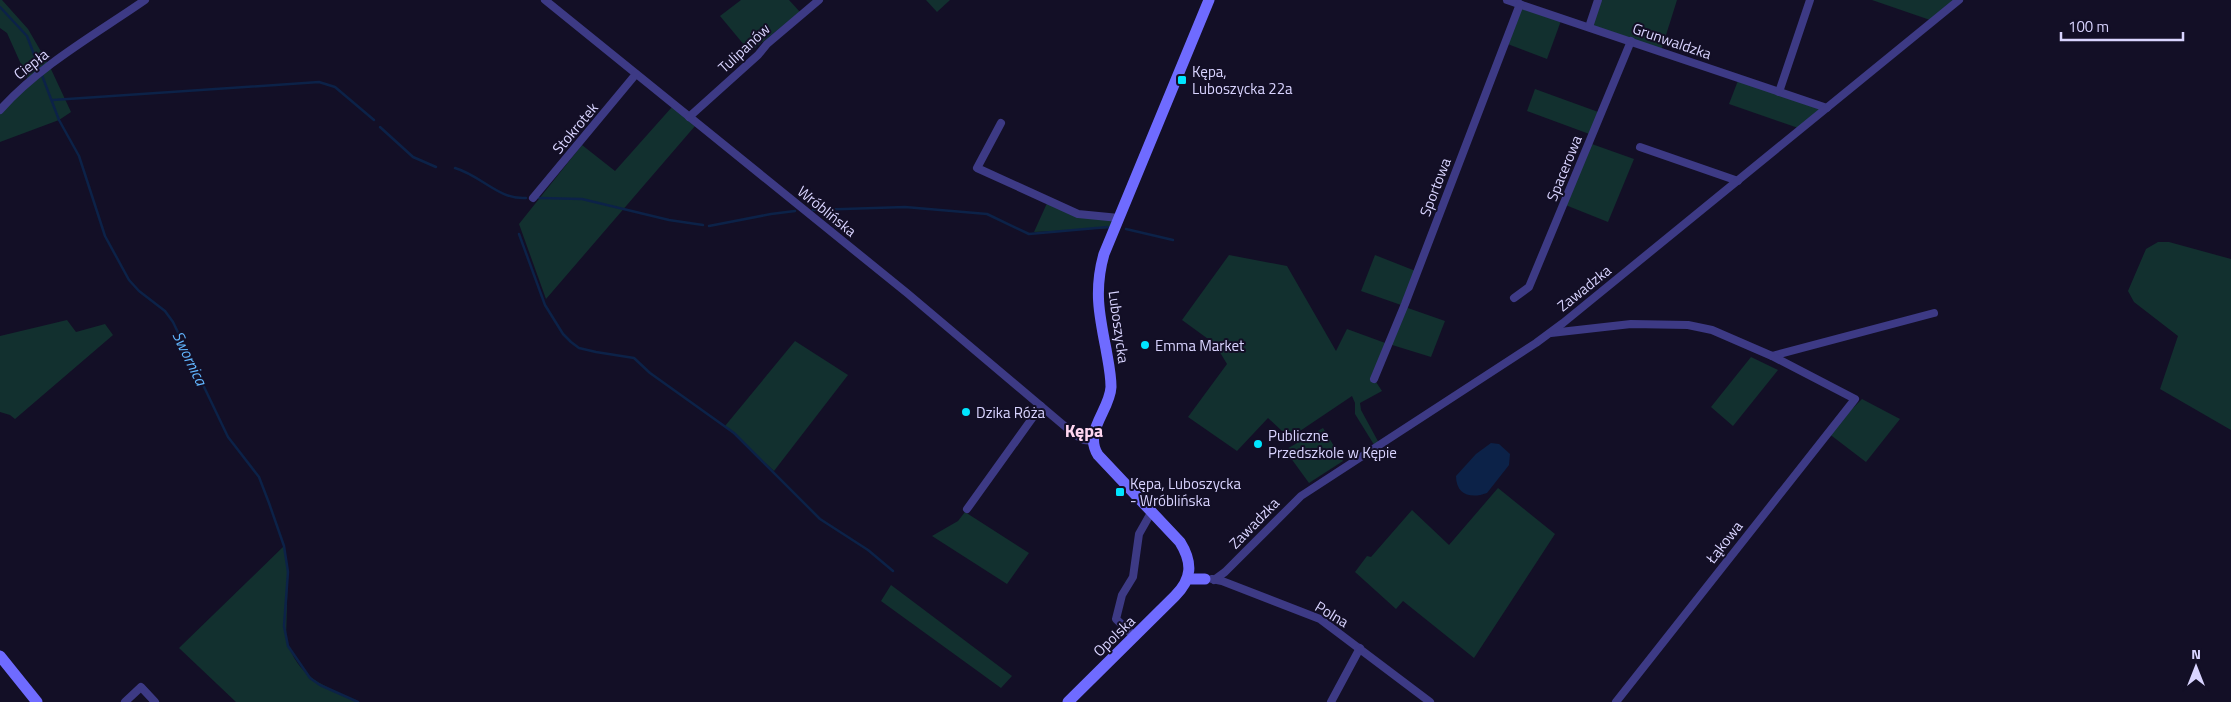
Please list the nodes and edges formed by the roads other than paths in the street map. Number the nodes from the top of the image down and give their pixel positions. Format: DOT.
graph roads {
  1 [pos="145,0"];
  2 [pos="545,0"];
  3 [pos="818,0"];
  4 [pos="1209,0"];
  5 [pos="1507,0"];
  6 [pos="1598,0"];
  7 [pos="1810,0"];
  8 [pos="1960,0"];
  9 [pos="1520,4"];
  10 [pos="1588,27"];
  11 [pos="1630,41"];
  12 [pos="636,74"];
  13 [pos="1779,92"];
  14 [pos="1827,108"];
  15 [pos="0,110"];
  16 [pos="689,117"];
  17 [pos="1001,123"];
  18 [pos="1640,147"];
  19 [pos="1738,181"];
  20 [pos="533,198"];
  21 [pos="1119,218"];
  22 [pos="1514,298"];
  23 [pos="1934,314"];
  24 [pos="1550,333"];
  25 [pos="1772,356"];
  26 [pos="1374,379"];
  27 [pos="1041,406"];
  28 [pos="1093,441"];
  29 [pos="968,509"];
  30 [pos="1152,510"];
  31 [pos="1188,579"];
  32 [pos="1209,579"];
  33 [pos="1135,637"];
  34 [pos="1360,648"];
  35 [pos="0,656"];
  36 [pos="37,702"];
  37 [pos="126,702"];
  38 [pos="155,702"];
  39 [pos="1068,702"];
  40 [pos="1331,702"];
  41 [pos="1430,702"];
  42 [pos="1616,702"];
  1 -- 15 [label="street, Ciepła"];
  2 -- 12 [label="street, Wróblińska"];
  3 -- 16 [label="street, Tulipanów"];
  4 -- 21 [label="street, Luboszycka"];
  5 -- 9 [label="street, Grunwaldzka"];
  6 -- 10 [label="street"];
  7 -- 13 [label="street"];
  8 -- 14 [label="street, Zawadzka"];
  9 -- 10 [label="street, Grunwaldzka"];
  9 -- 26 [label="street, Sportowa"];
  10 -- 11 [label="street, Grunwaldzka"];
  11 -- 13 [label="street, Grunwaldzka"];
  11 -- 22 [label="street, Spacerowa"];
  12 -- 16 [label="street, Wróblińska"];
  12 -- 20 [label="street, Stokrotek"];
  13 -- 14 [label="street, Grunwaldzka"];
  14 -- 19 [label="street, Zawadzka"];
  16 -- 27 [label="street, Wróblińska"];
  17 -- 21 [label="street"];
  18 -- 19 [label="street"];
  19 -- 24 [label="street, Zawadzka"];
  21 -- 28 [label="street, Luboszycka"];
  23 -- 25 [label="street"];
  24 -- 25 [label="street"];
  24 -- 32 [label="street, Zawadzka"];
  25 -- 42 [label="street, Łąkowa"];
  27 -- 28 [label="street, Wróblińska"];
  27 -- 29 [label="street"];
  28 -- 30 [label="street"];
  30 -- 31 [label="street"];
  30 -- 33 [label="street"];
  31 -- 32 [label="street"];
  31 -- 33 [label="street, Opolska"];
  32 -- 34 [label="street, Polna"];
  33 -- 39 [label="street, Opolska"];
  34 -- 40 [label="street"];
  34 -- 41 [label="street, Polna"];
  35 -- 36 [label="street"];
  37 -- 38 [label="street"];
}
